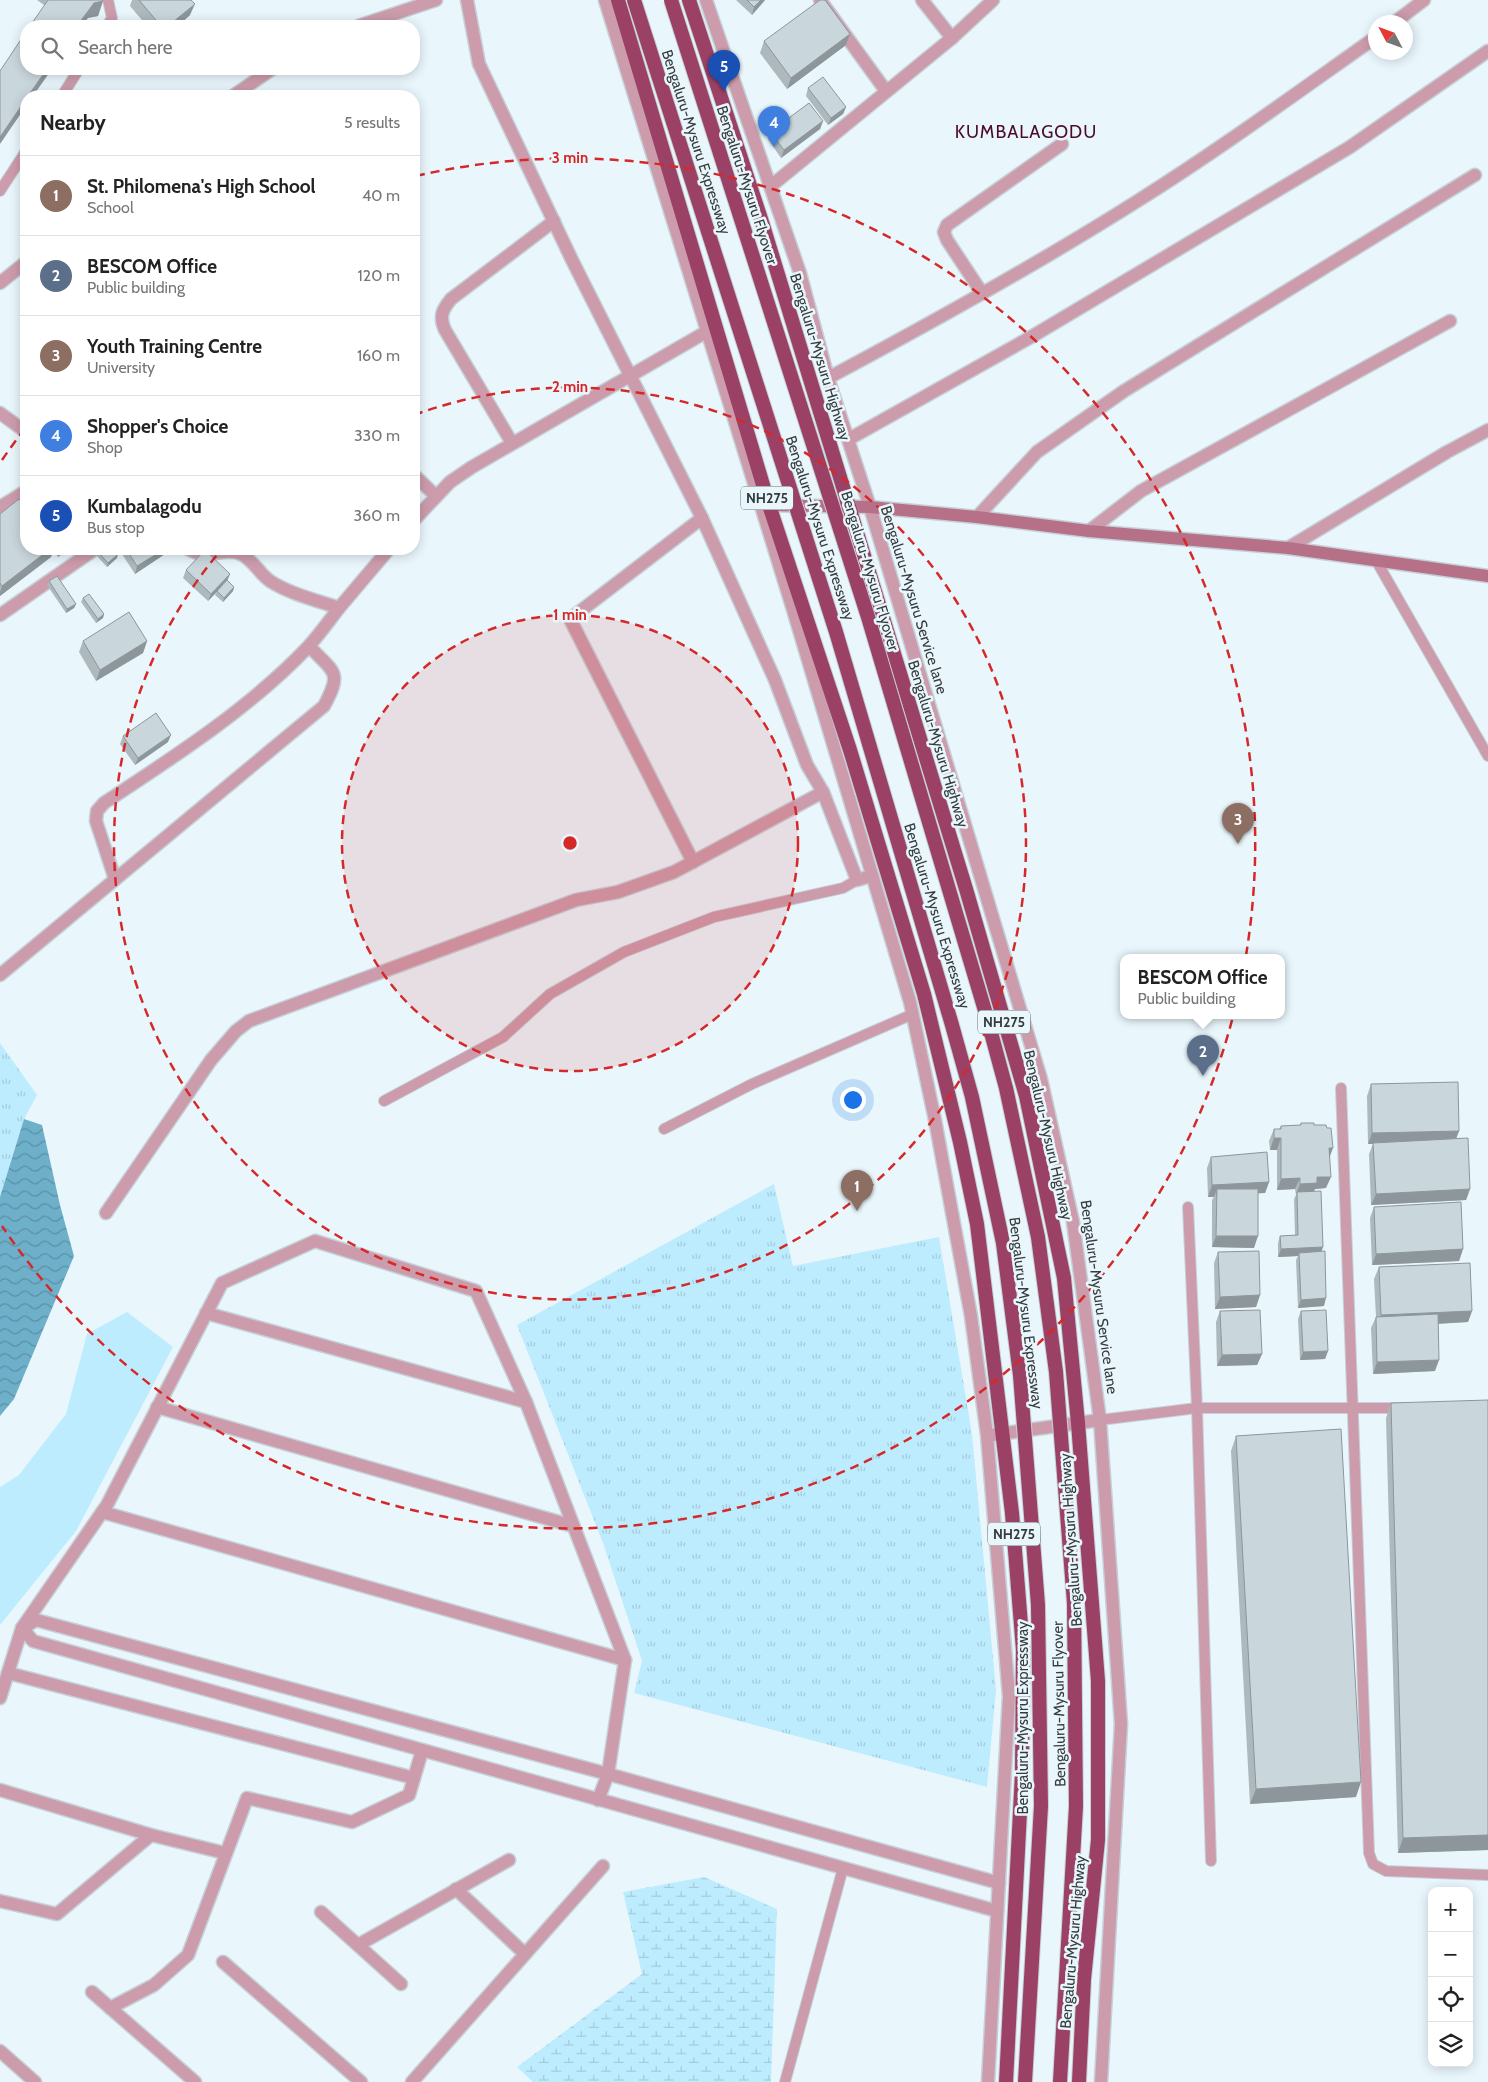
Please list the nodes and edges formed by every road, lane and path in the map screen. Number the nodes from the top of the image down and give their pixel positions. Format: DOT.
graph roads {
  1 [pos="108,0"];
  2 [pos="436,0"];
  3 [pos="467,0"];
  4 [pos="605,0"];
  5 [pos="618,0"];
  6 [pos="634,0"];
  7 [pos="671,0"];
  8 [pos="689,0"];
  9 [pos="706,0"];
  10 [pos="820,0"];
  11 [pos="922,0"];
  12 [pos="992,0"];
  13 [pos="1424,0"];
  14 [pos="1404,15"];
  15 [pos="111,20"];
  16 [pos="376,20"];
  17 [pos="952,38"];
  18 [pos="1368,43"];
  19 [pos="1488,51"];
  20 [pos="75,75"];
  21 [pos="263,75"];
  22 [pos="66,90"];
  23 [pos="242,90"];
  24 [pos="886,91"];
  25 [pos="1062,144"];
  26 [pos="20,160"];
  27 [pos="1475,175"];
  28 [pos="771,186"];
  29 [pos="0,191"];
  30 [pos="554,221"];
  31 [pos="20,267"];
  32 [pos="0,283"];
  33 [pos="982,293"];
  34 [pos="1450,321"];
  35 [pos="706,332"];
  36 [pos="631,375"];
  37 [pos="828,378"];
  38 [pos="0,413"];
  39 [pos="20,428"];
  40 [pos="1488,430"];
  41 [pos="849,439"];
  42 [pos="512,443"];
  43 [pos="420,481"];
  44 [pos="20,495"];
  45 [pos="436,496"];
  46 [pos="770,505"];
  47 [pos="0,507"];
  48 [pos="849,507"];
  49 [pos="870,507"];
  50 [pos="420,513"];
  51 [pos="978,517"];
  52 [pos="702,518"];
  53 [pos="1090,531"];
  54 [pos="1288,548"];
  55 [pos="86,555"];
  56 [pos="242,555"];
  57 [pos="384,555"];
  58 [pos="1377,562"];
  59 [pos="1488,576"];
  60 [pos="339,608"];
  61 [pos="0,615"];
  62 [pos="309,646"];
  63 [pos="1488,756"];
  64 [pos="823,792"];
  65 [pos="692,862"];
  66 [pos="871,876"];
  67 [pos="116,879"];
  68 [pos="857,880"];
  69 [pos="0,975"];
  70 [pos="913,1014"];
  71 [pos="1341,1088"];
  72 [pos="384,1101"];
  73 [pos="664,1130"];
  74 [pos="1188,1207"];
  75 [pos="106,1212"];
  76 [pos="206,1313"];
  77 [pos="526,1402"];
  78 [pos="157,1407"];
  79 [pos="1411,1407"];
  80 [pos="1197,1408"];
  81 [pos="1353,1408"];
  82 [pos="1100,1420"];
  83 [pos="1078,1423"];
  84 [pos="1003,1433"];
  85 [pos="987,1435"];
  86 [pos="102,1512"];
  87 [pos="573,1526"];
  88 [pos="22,1628"];
  89 [pos="625,1660"];
  90 [pos="8,1673"];
  91 [pos="0,1698"];
  92 [pos="422,1750"];
  93 [pos="608,1774"];
  94 [pos="414,1778"];
  95 [pos="0,1790"];
  96 [pos="598,1800"];
  97 [pos="151,1835"];
  98 [pos="225,1853"];
  99 [pos="509,1860"];
  100 [pos="1210,1861"];
  101 [pos="603,1866"];
  102 [pos="843,1868"];
  103 [pos="1488,1874"];
  104 [pos="999,1883"];
  105 [pos="456,1889"];
  106 [pos="0,1901"];
  107 [pos="997,1911"];
  108 [pos="322,1912"];
  109 [pos="358,1945"];
  110 [pos="526,1954"];
  111 [pos="224,1962"];
  112 [pos="401,1984"];
  113 [pos="92,1992"];
  114 [pos="110,2008"];
  115 [pos="0,2051"];
  116 [pos="35,2082"];
  117 [pos="195,2082"];
  118 [pos="361,2082"];
  119 [pos="412,2082"];
  120 [pos="784,2082"];
  121 [pos="988,2082"];
  122 [pos="1006,2082"];
  123 [pos="1025,2082"];
  124 [pos="1060,2082"];
  125 [pos="1079,2082"];
  126 [pos="1100,2082"];
  1 -- 15 [label="lane"];
  2 -- 16 [label="street"];
  3 -- 30 [label="street"];
  4 -- 35 [label="street, Bengaluru-Mysuru Expressway / NH275"];
  5 -- 46 [label="highway, Bengaluru-Mysuru Expressway / NH275"];
  6 -- 123 [label="highway, Bengaluru-Mysuru Expressway / NH275, bridge"];
  7 -- 124 [label="highway, Bengaluru-Mysuru Flyover / NH275, bridge"];
  8 -- 48 [label="highway, Bengaluru-Mysuru Highway / NH275"];
  9 -- 28 [label="street, Bengaluru-Mysuru Service lane / NH275"];
  10 -- 24 [label="street"];
  11 -- 17 [label="street"];
  12 -- 17 [label="street"];
  13 -- 14 [label="street"];
  17 -- 24 [label="street"];
  18 -- 33 [label="street"];
  19 -- 41 [label="street"];
  20 -- 22 [label="lane"];
  21 -- 23 [label="street"];
  24 -- 28 [label="street"];
  25 -- 33 [label="street"];
  26 -- 29 [label="lane"];
  27 -- 51 [label="street"];
  28 -- 37 [label="street, Bengaluru-Mysuru Service lane / NH275"];
  30 -- 36 [label="street"];
  30 -- 42 [label="street"];
  31 -- 32 [label="street"];
  33 -- 37 [label="street"];
  34 -- 53 [label="street"];
  35 -- 36 [label="street"];
  35 -- 66 [label="street, Bengaluru-Mysuru Expressway / NH275"];
  36 -- 42 [label="street"];
  36 -- 52 [label="street"];
  37 -- 41 [label="street, Bengaluru-Mysuru Service lane / NH275"];
  38 -- 39 [label="street"];
  40 -- 54 [label="street"];
  41 -- 49 [label="street, Bengaluru-Mysuru Service lane / NH275"];
  42 -- 45 [label="street"];
  43 -- 45 [label="street"];
  44 -- 47 [label="street"];
  45 -- 50 [label="street"];
  46 -- 48 [label="main road"];
  46 -- 84 [label="highway, Bengaluru-Mysuru Expressway / NH275"];
  48 -- 49 [label="main road"];
  48 -- 83 [label="highway, Bengaluru-Mysuru Highway / NH275"];
  49 -- 51 [label="main road"];
  49 -- 82 [label="street, Bengaluru-Mysuru Service lane / NH275"];
  51 -- 53 [label="main road"];
  52 -- 64 [label="street"];
  52 -- 65 [label="street"];
  53 -- 54 [label="main road"];
  54 -- 58 [label="main road"];
  55 -- 61 [label="street"];
  56 -- 60 [label="street"];
  57 -- 60 [label="street"];
  58 -- 59 [label="main road"];
  58 -- 63 [label="lane"];
  60 -- 62 [label="street"];
  62 -- 67 [label="street"];
  62 -- 67 [label="street"];
  64 -- 65 [label="street"];
  64 -- 68 [label="street"];
  65 -- 75 [label="street"];
  66 -- 68 [label="street"];
  66 -- 70 [label="street, Bengaluru-Mysuru Expressway / NH275"];
  67 -- 69 [label="street"];
  68 -- 72 [label="lane"];
  70 -- 73 [label="lane"];
  70 -- 85 [label="street, Bengaluru-Mysuru Expressway / NH275"];
  71 -- 81 [label="lane"];
  74 -- 80 [label="lane"];
  76 -- 77 [label="street"];
  76 -- 77 [label="street"];
  76 -- 78 [label="street"];
  77 -- 87 [label="street"];
  78 -- 86 [label="street"];
  78 -- 87 [label="street"];
  79 -- 81 [label="lane"];
  80 -- 81 [label="lane"];
  80 -- 82 [label="lane"];
  80 -- 100 [label="lane"];
  81 -- 103 [label="lane"];
  82 -- 83 [label="street"];
  82 -- 126 [label="street, Bengaluru-Mysuru Service lane / NH275"];
  83 -- 84 [label="street"];
  83 -- 125 [label="highway, Bengaluru-Mysuru Highway / NH275"];
  84 -- 85 [label="street"];
  84 -- 122 [label="highway, Bengaluru-Mysuru Expressway / NH275"];
  85 -- 104 [label="street, Bengaluru-Mysuru Expressway / NH275"];
  86 -- 88 [label="street"];
  86 -- 89 [label="street"];
  87 -- 89 [label="street"];
  88 -- 90 [label="street"];
  88 -- 92 [label="street"];
  88 -- 93 [label="street"];
  89 -- 93 [label="street"];
  90 -- 91 [label="street"];
  90 -- 94 [label="street"];
  92 -- 94 [label="street"];
  92 -- 96 [label="street"];
  93 -- 96 [label="street"];
  93 -- 104 [label="street"];
  94 -- 98 [label="street"];
  95 -- 97 [label="street"];
  96 -- 102 [label="street"];
  97 -- 98 [label="street"];
  97 -- 106 [label="street"];
  98 -- 114 [label="street"];
  99 -- 105 [label="street"];
  101 -- 110 [label="street"];
  102 -- 107 [label="street"];
  102 -- 120 [label="lane"];
  104 -- 107 [label="street, Bengaluru-Mysuru Expressway / NH275"];
  105 -- 109 [label="street"];
  105 -- 110 [label="street"];
  107 -- 121 [label="street, Bengaluru-Mysuru Expressway / NH275"];
  108 -- 109 [label="street"];
  109 -- 112 [label="street"];
  110 -- 119 [label="street"];
  111 -- 118 [label="street"];
  113 -- 114 [label="street"];
  114 -- 117 [label="street"];
  115 -- 116 [label="street"];
}
